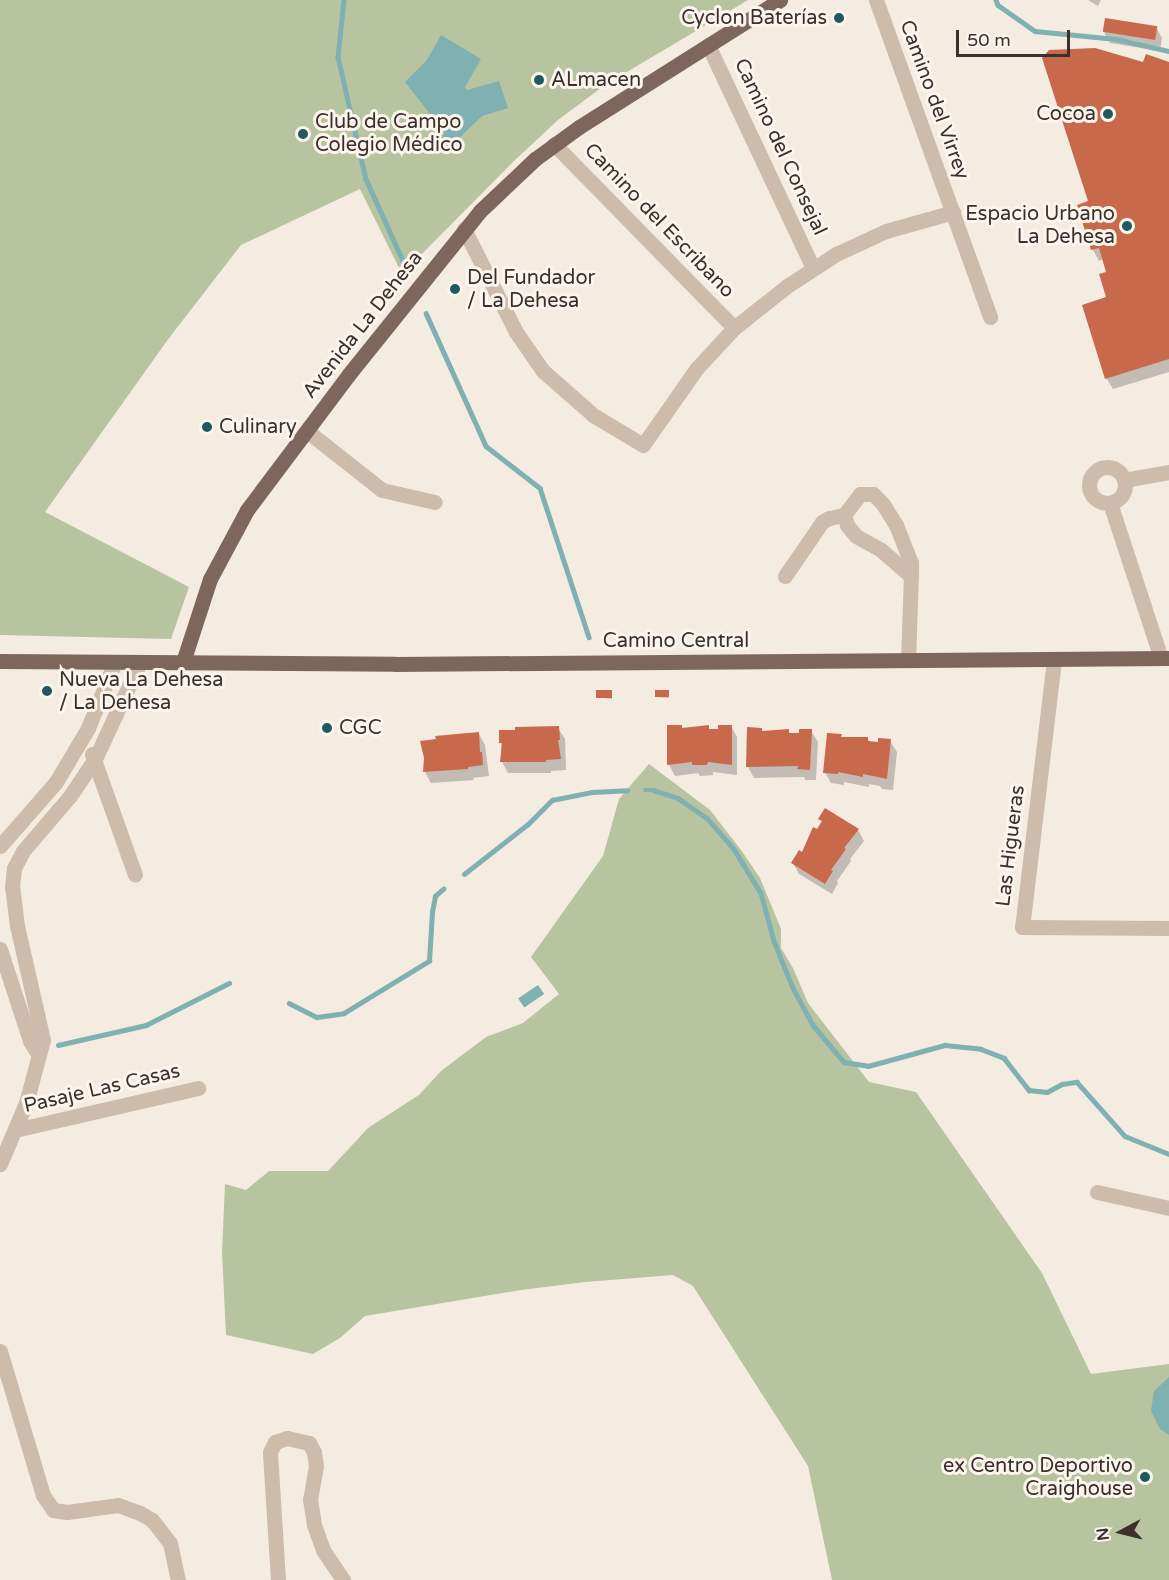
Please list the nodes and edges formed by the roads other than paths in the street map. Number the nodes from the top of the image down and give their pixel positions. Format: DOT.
graph roads {
  1 [pos="780,0"];
  2 [pos="876,0"];
  3 [pos="708,45"];
  4 [pos="554,144"];
  5 [pos="952,212"];
  6 [pos="464,229"];
  7 [pos="813,268"];
  8 [pos="990,316"];
  9 [pos="734,328"];
  10 [pos="308,431"];
  11 [pos="1169,472"];
  12 [pos="1124,480"];
  13 [pos="435,502"];
  14 [pos="1110,503"];
  15 [pos="844,516"];
  16 [pos="785,576"];
  17 [pos="911,576"];
  18 [pos="1165,658"];
  19 [pos="908,660"];
  20 [pos="1054,660"];
  21 [pos="0,661"];
  22 [pos="115,662"];
  23 [pos="140,662"];
  24 [pos="183,662"];
  25 [pos="82,738"];
  26 [pos="95,759"];
  27 [pos="0,846"];
  28 [pos="135,875"];
  29 [pos="1169,928"];
  30 [pos="0,950"];
  31 [pos="38,1054"];
  32 [pos="198,1088"];
  33 [pos="15,1130"];
  34 [pos="0,1164"];
  35 [pos="1097,1192"];
  36 [pos="1169,1208"];
  37 [pos="0,1351"];
  38 [pos="178,1580"];
  39 [pos="278,1580"];
  40 [pos="343,1580"];
  1 -- 3 [label="main road, Avenida La Dehesa"];
  2 -- 5 [label="street, Camino del Virrey"];
  3 -- 4 [label="main road, Avenida La Dehesa"];
  3 -- 7 [label="street, Camino del Consejal"];
  4 -- 6 [label="main road, Avenida La Dehesa"];
  4 -- 9 [label="street, Camino del Escribano"];
  5 -- 7 [label="street"];
  5 -- 8 [label="street, Camino del Virrey"];
  6 -- 9 [label="street"];
  6 -- 10 [label="main road, Avenida La Dehesa"];
  7 -- 9 [label="street"];
  10 -- 13 [label="street"];
  10 -- 24 [label="main road, Avenida La Dehesa"];
  11 -- 12 [label="street"];
  12 -- 14 [label="street"];
  12 -- 14 [label="street"];
  14 -- 18 [label="street"];
  15 -- 16 [label="street"];
  15 -- 17 [label="street"];
  15 -- 17 [label="street"];
  17 -- 19 [label="street"];
  18 -- 20 [label="main road, Camino Central"];
  19 -- 20 [label="main road, Camino Central"];
  19 -- 24 [label="main road, Camino Central"];
  20 -- 29 [label="street, Las Higueras"];
  21 -- 22 [label="main road"];
  22 -- 23 [label="main road"];
  22 -- 25 [label="street"];
  23 -- 24 [label="main road"];
  23 -- 26 [label="street, Pasaje Las Casas"];
  25 -- 26 [label="street"];
  25 -- 27 [label="street"];
  26 -- 28 [label="street"];
  26 -- 31 [label="street, Pasaje Las Casas"];
  30 -- 31 [label="street"];
  31 -- 33 [label="street, Pasaje Las Casas"];
  32 -- 33 [label="street, Pasaje Las Casas"];
  33 -- 34 [label="street, Pasaje Las Casas"];
  35 -- 36 [label="street"];
  37 -- 38 [label="street"];
  39 -- 40 [label="street"];
}
